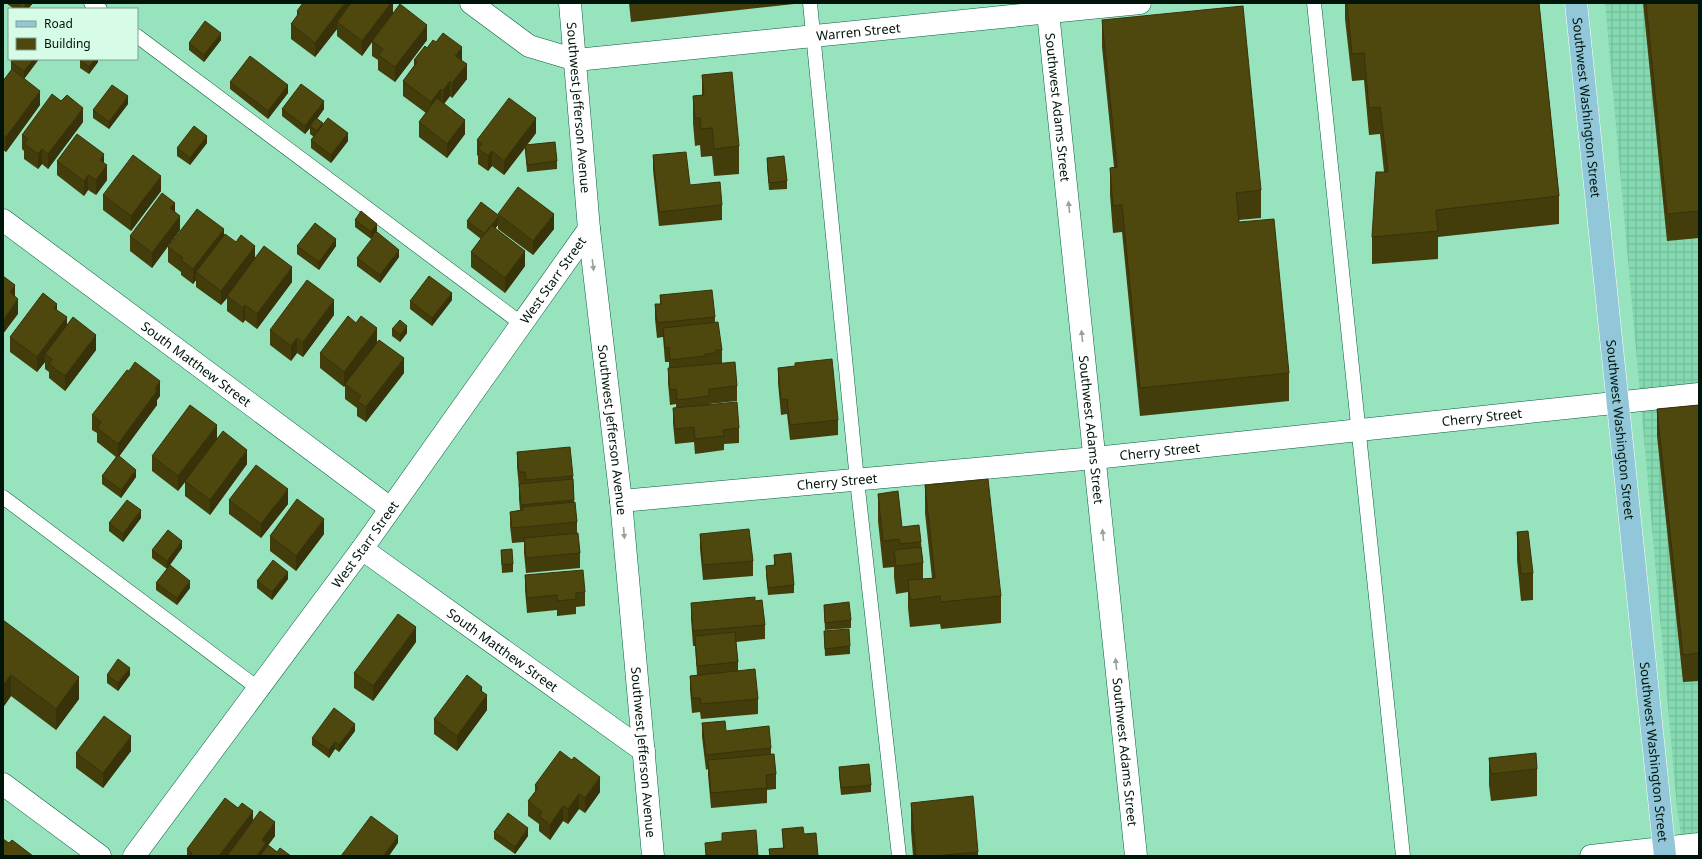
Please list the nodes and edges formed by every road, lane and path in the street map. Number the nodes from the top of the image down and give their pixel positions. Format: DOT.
graph roads {
  1 [pos="471,3"];
  2 [pos="570,3"];
  3 [pos="810,3"];
  4 [pos="1140,3"];
  5 [pos="1314,3"];
  6 [pos="1576,3"];
  7 [pos="1048,8"];
  8 [pos="813,36"];
  9 [pos="138,37"];
  10 [pos="576,60"];
  11 [pos="3,220"];
  12 [pos="589,229"];
  13 [pos="522,324"];
  14 [pos="1699,394"];
  15 [pos="1617,402"];
  16 [pos="1359,430"];
  17 [pos="1095,458"];
  18 [pos="857,480"];
  19 [pos="3,497"];
  20 [pos="620,501"];
  21 [pos="390,508"];
  22 [pos="362,549"];
  23 [pos="259,689"];
  24 [pos="644,751"];
  25 [pos="3,784"];
  26 [pos="1699,844"];
  27 [pos="649,852"];
  28 [pos="1665,852"];
  29 [pos="100,856"];
  30 [pos="134,856"];
  31 [pos="899,856"];
  32 [pos="1136,856"];
  33 [pos="1403,856"];
  34 [pos="1591,856"];
  1 -- 10 [label="street"];
  2 -- 10 [label="street, Southwest Jefferson Avenue"];
  3 -- 8 [label="lane"];
  4 -- 7 [label="street, Warren Street"];
  5 -- 16 [label="lane"];
  6 -- 15 [label="main road, Southwest Washington Street"];
  7 -- 8 [label="street, Warren Street"];
  17 -- 7 [label="street, Southwest Adams Street, one-way"];
  8 -- 10 [label="street, Warren Street"];
  8 -- 18 [label="lane"];
  9 -- 13 [label="lane"];
  10 -- 12 [label="street, Southwest Jefferson Avenue"];
  11 -- 21 [label="street, South Matthew Street"];
  12 -- 13 [label="street, West Starr Street"];
  12 -- 20 [label="street, Southwest Jefferson Avenue, one-way"];
  13 -- 21 [label="street, West Starr Street"];
  14 -- 15 [label="street, Cherry Street"];
  15 -- 16 [label="street, Cherry Street"];
  15 -- 28 [label="main road, Southwest Washington Street"];
  16 -- 17 [label="street, Cherry Street"];
  16 -- 33 [label="lane"];
  17 -- 18 [label="street, Cherry Street"];
  32 -- 17 [label="street, Southwest Adams Street, one-way"];
  18 -- 20 [label="street, Cherry Street"];
  18 -- 31 [label="lane"];
  19 -- 23 [label="lane"];
  20 -- 24 [label="street, Southwest Jefferson Avenue, one-way"];
  21 -- 22 [label="street, West Starr Street"];
  22 -- 23 [label="street, West Starr Street"];
  22 -- 24 [label="street, South Matthew Street"];
  23 -- 30 [label="street, West Starr Street"];
  24 -- 27 [label="street, Southwest Jefferson Avenue"];
  25 -- 29 [label="street"];
  26 -- 28 [label="street"];
  28 -- 34 [label="street"];
}
